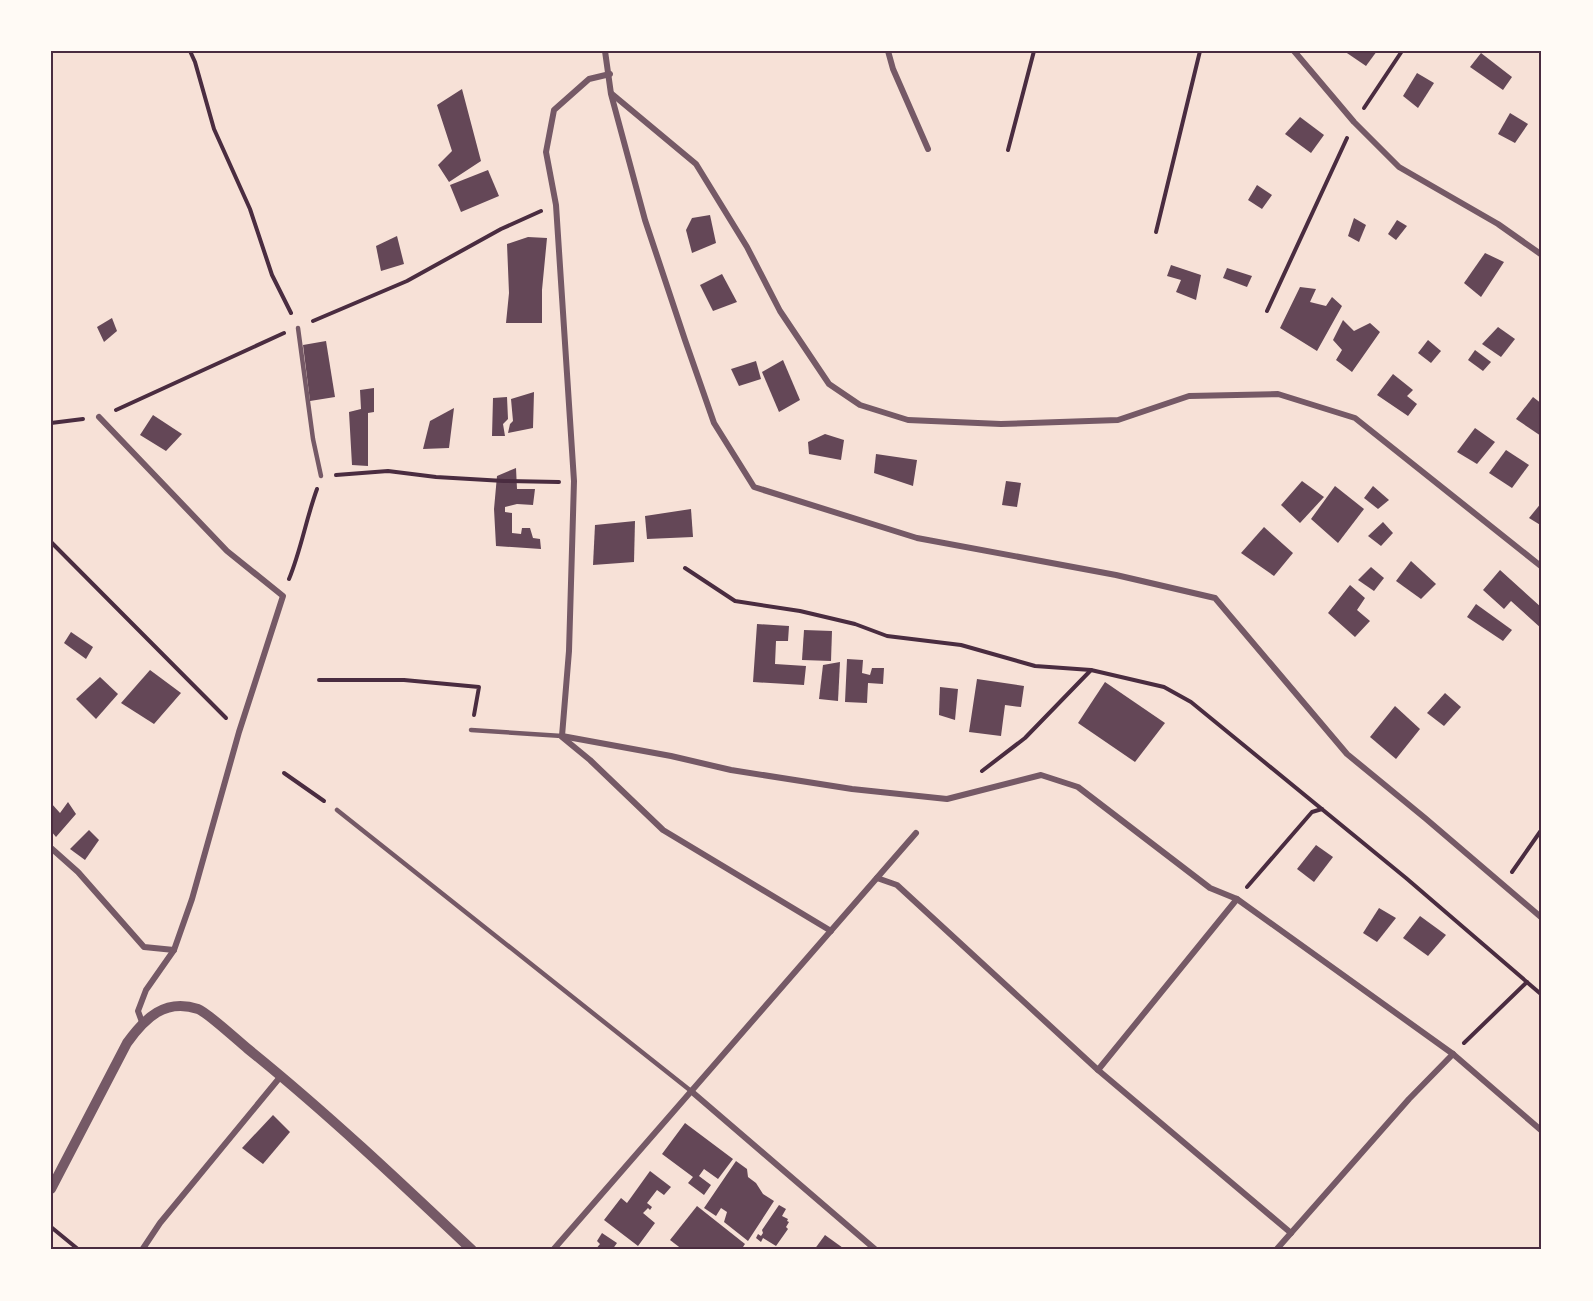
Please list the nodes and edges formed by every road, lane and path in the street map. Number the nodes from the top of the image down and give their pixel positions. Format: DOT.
graph roads {
  1 [pos="190,51"];
  2 [pos="604,51"];
  3 [pos="888,51"];
  4 [pos="1034,51"];
  5 [pos="1200,51"];
  6 [pos="1294,51"];
  7 [pos="1402,51"];
  8 [pos="610,74"];
  9 [pos="611,94"];
  10 [pos="1354,122"];
  11 [pos="928,149"];
  12 [pos="1008,150"];
  13 [pos="1156,232"];
  14 [pos="1542,255"];
  15 [pos="1267,312"];
  16 [pos="298,328"];
  17 [pos="99,417"];
  18 [pos="321,476"];
  19 [pos="574,482"];
  20 [pos="51,542"];
  21 [pos="1542,567"];
  22 [pos="685,568"];
  23 [pos="283,596"];
  24 [pos="1091,670"];
  25 [pos="320,680"];
  26 [pos="471,730"];
  27 [pos="239,732"];
  28 [pos="562,736"];
  29 [pos="981,772"];
  30 [pos="284,773"];
  31 [pos="1322,809"];
  32 [pos="337,810"];
  33 [pos="1542,829"];
  34 [pos="916,833"];
  35 [pos="51,848"];
  36 [pos="876,878"];
  37 [pos="1503,885"];
  38 [pos="1237,899"];
  39 [pos="1542,918"];
  40 [pos="831,932"];
  41 [pos="174,950"];
  42 [pos="1527,982"];
  43 [pos="1542,995"];
  44 [pos="142,1022"];
  45 [pos="1453,1054"];
  46 [pos="1098,1070"];
  47 [pos="281,1076"];
  48 [pos="691,1091"];
  49 [pos="1542,1131"];
  50 [pos="51,1189"];
  51 [pos="51,1227"];
  52 [pos="1291,1233"];
  53 [pos="79,1250"];
  54 [pos="142,1250"];
  55 [pos="472,1250"];
  56 [pos="553,1250"];
  57 [pos="876,1250"];
  58 [pos="1276,1250"];
  1 -- 16 [label="path"];
  2 -- 8 [label="street"];
  3 -- 11 [label="street"];
  4 -- 12 [label="path"];
  5 -- 13 [label="path"];
  6 -- 10 [label="street"];
  7 -- 10 [label="path"];
  8 -- 9 [label="street"];
  8 -- 19 [label="street"];
  9 -- 21 [label="street"];
  9 -- 37 [label="street"];
  10 -- 14 [label="street"];
  10 -- 15 [label="path"];
  16 -- 18 [label="lane"];
  17 -- 23 [label="street"];
  18 -- 19 [label="path"];
  18 -- 23 [label="path"];
  19 -- 28 [label="street"];
  20 -- 27 [label="path"];
  22 -- 24 [label="path"];
  23 -- 27 [label="street"];
  24 -- 29 [label="path"];
  24 -- 31 [label="path"];
  25 -- 26 [label="path"];
  26 -- 28 [label="lane"];
  27 -- 41 [label="street"];
  28 -- 38 [label="street"];
  28 -- 40 [label="street"];
  30 -- 32 [label="path"];
  31 -- 38 [label="path"];
  31 -- 42 [label="path"];
  32 -- 48 [label="lane"];
  33 -- 37 [label="path"];
  34 -- 36 [label="street"];
  35 -- 41 [label="street"];
  36 -- 40 [label="street"];
  36 -- 46 [label="street"];
  37 -- 39 [label="street"];
  38 -- 45 [label="street"];
  38 -- 46 [label="street"];
  40 -- 48 [label="street"];
  41 -- 44 [label="street"];
  42 -- 43 [label="path"];
  42 -- 45 [label="path"];
  44 -- 47 [label="street"];
  44 -- 50 [label="street"];
  45 -- 49 [label="street"];
  45 -- 52 [label="street"];
  46 -- 52 [label="street"];
  47 -- 54 [label="street"];
  47 -- 55 [label="street"];
  48 -- 56 [label="street"];
  48 -- 57 [label="street"];
  51 -- 53 [label="path"];
  52 -- 58 [label="street"];
}
